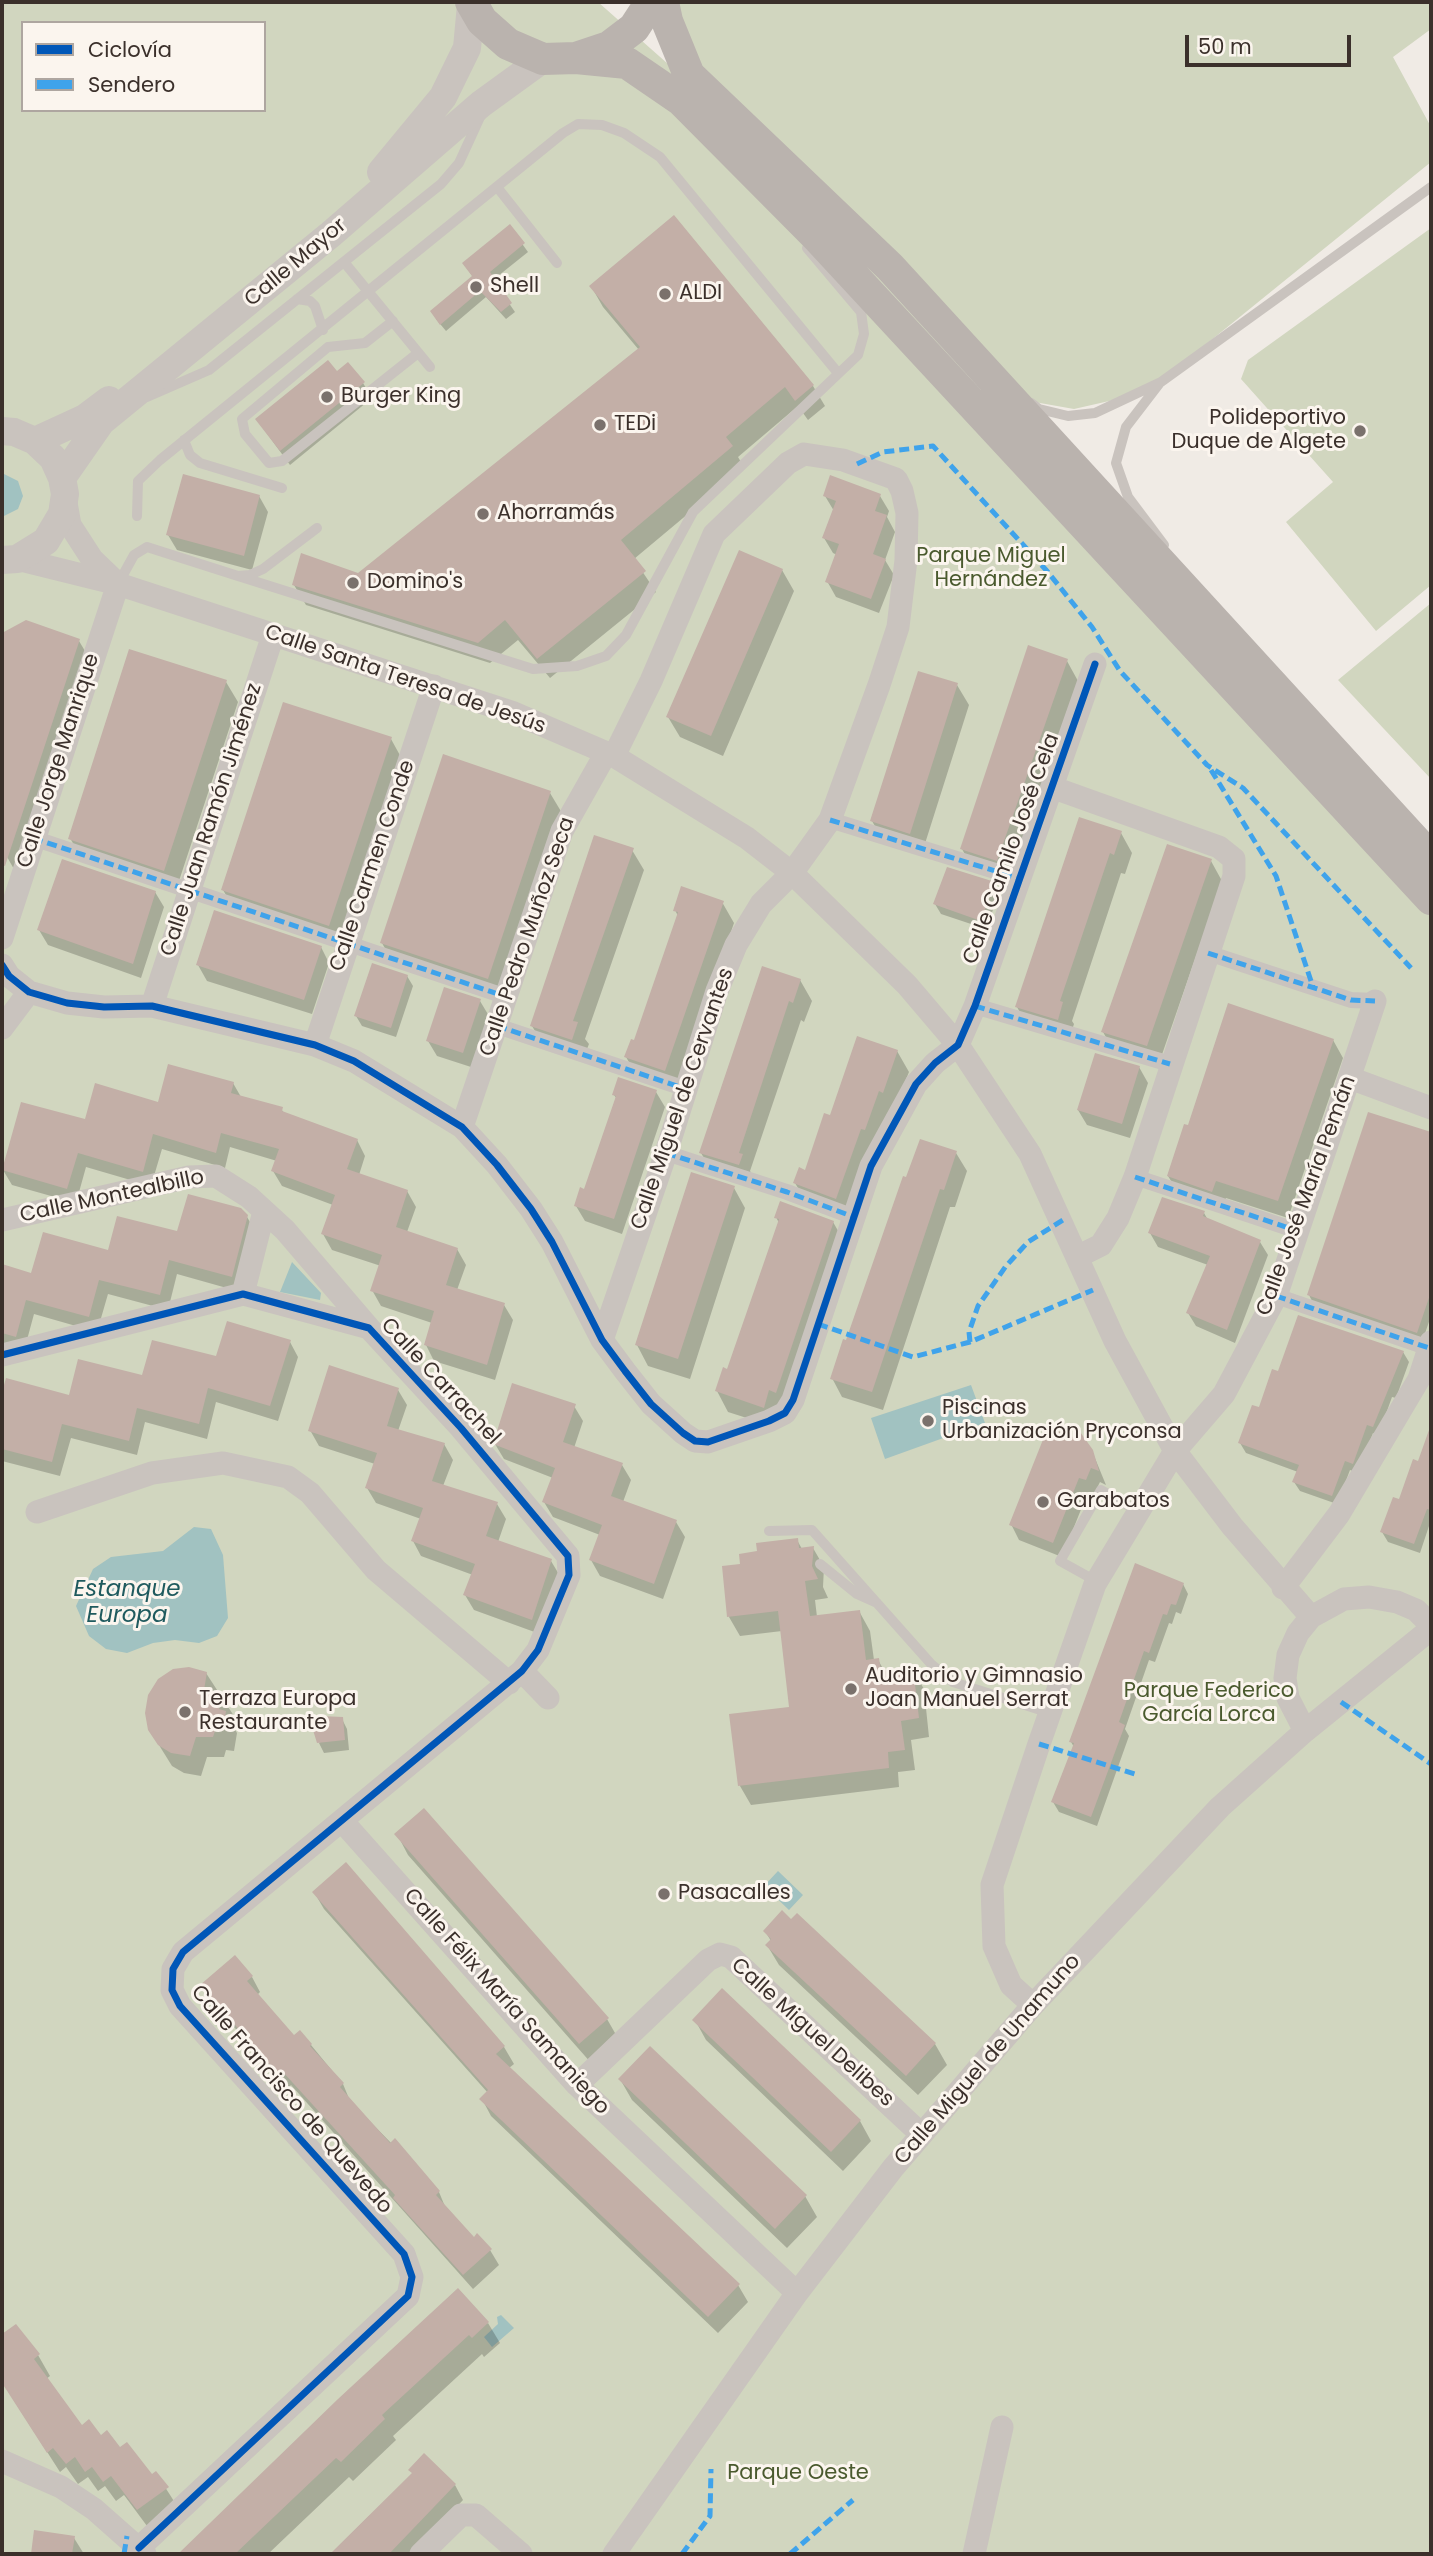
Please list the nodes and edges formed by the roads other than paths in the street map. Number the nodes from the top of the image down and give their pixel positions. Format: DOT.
graph roads {
  1 [pos="651,2"];
  2 [pos="663,2"];
  3 [pos="471,3"];
  4 [pos="576,58"];
  5 [pos="544,60"];
  6 [pos="689,75"];
  7 [pos="481,104"];
  8 [pos="703,122"];
  9 [pos="497,187"];
  10 [pos="1431,187"];
  11 [pos="773,211"];
  12 [pos="810,240"];
  13 [pos="344,262"];
  14 [pos="557,263"];
  15 [pos="369,292"];
  16 [pos="297,299"];
  17 [pos="393,321"];
  18 [pos="323,330"];
  19 [pos="418,353"];
  20 [pos="978,363"];
  21 [pos="430,367"];
  22 [pos="838,373"];
  23 [pos="1161,382"];
  24 [pos="101,422"];
  25 [pos="2,431"];
  26 [pos="184,440"];
  27 [pos="35,441"];
  28 [pos="63,486"];
  29 [pos="282,488"];
  30 [pos="137,516"];
  31 [pos="317,528"];
  32 [pos="9,559"];
  33 [pos="238,576"];
  34 [pos="118,584"];
  35 [pos="273,635"];
  36 [pos="1234,642"];
  37 [pos="1095,664"];
  38 [pos="433,687"];
  39 [pos="610,755"];
  40 [pos="1054,788"];
  41 [pos="830,820"];
  42 [pos="33,838"];
  43 [pos="1431,858"];
  44 [pos="792,873"];
  45 [pos="1020,879"];
  46 [pos="190,889"];
  47 [pos="1431,899"];
  48 [pos="2,937"];
  49 [pos="347,942"];
  50 [pos="1208,953"];
  51 [pos="2,965"];
  52 [pos="29,992"];
  53 [pos="506,997"];
  54 [pos="1375,1001"];
  55 [pos="152,1006"];
  56 [pos="975,1006"];
  57 [pos="496,1026"];
  58 [pos="2,1028"];
  59 [pos="314,1045"];
  60 [pos="958,1045"];
  61 [pos="1170,1064"];
  62 [pos="1350,1077"];
  63 [pos="686,1089"];
  64 [pos="1431,1108"];
  65 [pos="462,1127"];
  66 [pos="666,1153"];
  67 [pos="1135,1177"];
  68 [pos="264,1210"];
  69 [pos="854,1217"];
  70 [pos="2,1220"];
  71 [pos="1298,1231"];
  72 [pos="1079,1256"];
  73 [pos="243,1294"];
  74 [pos="1276,1296"];
  75 [pos="369,1328"];
  76 [pos="602,1340"];
  77 [pos="1430,1345"];
  78 [pos="2,1355"];
  79 [pos="1175,1451"];
  80 [pos="1136,1510"];
  81 [pos="37,1512"];
  82 [pos="769,1531"];
  83 [pos="568,1556"];
  84 [pos="820,1564"];
  85 [pos="1096,1581"];
  86 [pos="1283,1588"];
  87 [pos="880,1604"];
  88 [pos="1311,1617"];
  89 [pos="1431,1627"];
  90 [pos="515,1677"];
  91 [pos="548,1698"];
  92 [pos="1050,1713"];
  93 [pos="1305,1731"];
  94 [pos="343,1822"];
  95 [pos="1033,2005"];
  96 [pos="577,2085"];
  97 [pos="921,2134"];
  98 [pos="797,2293"];
  99 [pos="1002,2427"];
  100 [pos="2,2460"];
  101 [pos="134,2548"];
  102 [pos="421,2554"];
  103 [pos="521,2554"];
  104 [pos="614,2554"];
  105 [pos="974,2554"];
  1 -- 4 [label="main road"];
  2 -- 6 [label="main road"];
  3 -- 5 [label="main road"];
  3 -- 27 [label="street, Calle Mayor"];
  4 -- 5 [label="main road"];
  4 -- 8 [label="main road"];
  5 -- 7 [label="street, Calle Mayor"];
  6 -- 12 [label="main road"];
  6 -- 20 [label="main road"];
  7 -- 13 [label="lane"];
  7 -- 24 [label="street, Calle Mayor"];
  8 -- 11 [label="lane"];
  8 -- 12 [label="main road"];
  9 -- 14 [label="lane"];
  9 -- 15 [label="lane"];
  9 -- 22 [label="lane"];
  10 -- 23 [label="lane"];
  12 -- 22 [label="lane"];
  12 -- 47 [label="main road"];
  13 -- 15 [label="lane"];
  13 -- 16 [label="lane"];
  15 -- 17 [label="lane"];
  15 -- 18 [label="lane"];
  16 -- 18 [label="lane"];
  16 -- 24 [label="lane"];
  17 -- 19 [label="lane"];
  17 -- 19 [label="lane"];
  18 -- 26 [label="lane"];
  19 -- 21 [label="lane"];
  20 -- 23 [label="lane"];
  20 -- 36 [label="main road"];
  22 -- 33 [label="lane"];
  23 -- 36 [label="lane"];
  24 -- 28 [label="street, Calle Mayor"];
  25 -- 27 [label="street"];
  26 -- 29 [label="lane"];
  26 -- 30 [label="lane"];
  27 -- 28 [label="street"];
  28 -- 32 [label="street, Calle Mayor"];
  28 -- 34 [label="street"];
  31 -- 33 [label="lane"];
  32 -- 34 [label="street, Calle Santa Teresa de Jesús"];
  33 -- 34 [label="lane"];
  34 -- 35 [label="street, Calle Santa Teresa de Jesús"];
  34 -- 42 [label="street, Calle Jorge Manrique"];
  35 -- 38 [label="street, Calle Santa Teresa de Jesús"];
  35 -- 46 [label="street, Calle Juan Ramón Jiménez"];
  36 -- 43 [label="main road"];
  37 -- 40 [label="street, Calle Camilo José Cela"];
  38 -- 39 [label="street, Calle Santa Teresa de Jesús"];
  38 -- 49 [label="street, Calle Carmen Conde"];
  39 -- 41 [label="street, Calle Pedro Muñoz Seca"];
  39 -- 44 [label="street, Calle Santa Teresa de Jesús"];
  39 -- 53 [label="street, Calle Pedro Muñoz Seca"];
  40 -- 45 [label="street, Calle Camilo José Cela"];
  40 -- 50 [label="street, Calle Camilo José Cela"];
  41 -- 44 [label="street, Calle Miguel de Cervantes"];
  41 -- 45 [label="street"];
  42 -- 46 [label="street"];
  42 -- 48 [label="street, Calle Jorge Manrique"];
  44 -- 60 [label="street, Calle Santa Teresa de Jesús"];
  44 -- 63 [label="street, Calle Miguel de Cervantes"];
  45 -- 56 [label="street, Calle Camilo José Cela"];
  46 -- 49 [label="street"];
  46 -- 55 [label="street, Calle Juan Ramón Jiménez"];
  49 -- 53 [label="street"];
  49 -- 59 [label="street, Calle Carmen Conde"];
  50 -- 54 [label="street"];
  50 -- 61 [label="street, Calle Camilo José Cela"];
  51 -- 52 [label="street"];
  52 -- 55 [label="street"];
  52 -- 58 [label="street"];
  53 -- 57 [label="street, Calle Pedro Muñoz Seca"];
  54 -- 62 [label="street, Calle José María Pemán"];
  55 -- 59 [label="street"];
  56 -- 60 [label="street, Calle Camilo José Cela"];
  56 -- 61 [label="street"];
  57 -- 63 [label="street"];
  57 -- 65 [label="street, Calle Pedro Muñoz Seca"];
  59 -- 65 [label="street"];
  60 -- 69 [label="street"];
  60 -- 72 [label="street, Calle Santa Teresa de Jesús"];
  61 -- 67 [label="street, Calle Camilo José Cela"];
  62 -- 64 [label="street"];
  62 -- 71 [label="street, Calle José María Pemán"];
  63 -- 66 [label="street, Calle Miguel de Cervantes"];
  65 -- 76 [label="street"];
  66 -- 69 [label="street"];
  66 -- 76 [label="street, Calle Miguel de Cervantes"];
  67 -- 71 [label="street"];
  67 -- 72 [label="street, Calle Camilo José Cela"];
  68 -- 70 [label="street, Calle Montealbillo"];
  68 -- 73 [label="street"];
  68 -- 75 [label="street, Calle Montealbillo"];
  69 -- 76 [label="street"];
  71 -- 74 [label="street, Calle José María Pemán"];
  72 -- 79 [label="street, Calle Santa Teresa de Jesús"];
  73 -- 75 [label="street, Calle Carrachel"];
  73 -- 78 [label="street, Calle Carrachel"];
  74 -- 77 [label="street"];
  74 -- 79 [label="street, Calle José María Pemán"];
  75 -- 83 [label="street, Calle Carrachel"];
  77 -- 86 [label="street"];
  79 -- 80 [label="street, Calle José María Pemán"];
  79 -- 86 [label="street, Calle Santa Teresa de Jesús"];
  80 -- 85 [label="street, Calle José María Pemán"];
  80 -- 85 [label="lane"];
  81 -- 90 [label="street"];
  82 -- 87 [label="lane"];
  83 -- 90 [label="street, Calle Francisco de Quevedo"];
  84 -- 87 [label="lane"];
  85 -- 92 [label="street, Calle José María Pemán"];
  86 -- 88 [label="street, Calle Santa Teresa de Jesús"];
  87 -- 92 [label="lane"];
  88 -- 89 [label="street"];
  88 -- 93 [label="street"];
  89 -- 93 [label="street, Calle Miguel de Unamuno"];
  90 -- 91 [label="street"];
  90 -- 94 [label="street, Calle Francisco de Quevedo"];
  92 -- 95 [label="street, Calle José María Pemán"];
  93 -- 95 [label="street, Calle Miguel de Unamuno"];
  94 -- 96 [label="street, Calle Félix María Samaniego"];
  94 -- 101 [label="street, Calle Francisco de Quevedo"];
  95 -- 97 [label="street, Calle Miguel de Unamuno"];
  96 -- 97 [label="street, Calle Miguel Delibes"];
  96 -- 98 [label="street, Calle Félix María Samaniego"];
  97 -- 98 [label="street, Calle Miguel de Unamuno"];
  98 -- 104 [label="street, Calle Miguel de Unamuno"];
  99 -- 105 [label="street"];
  100 -- 101 [label="street"];
  102 -- 103 [label="street"];
}
